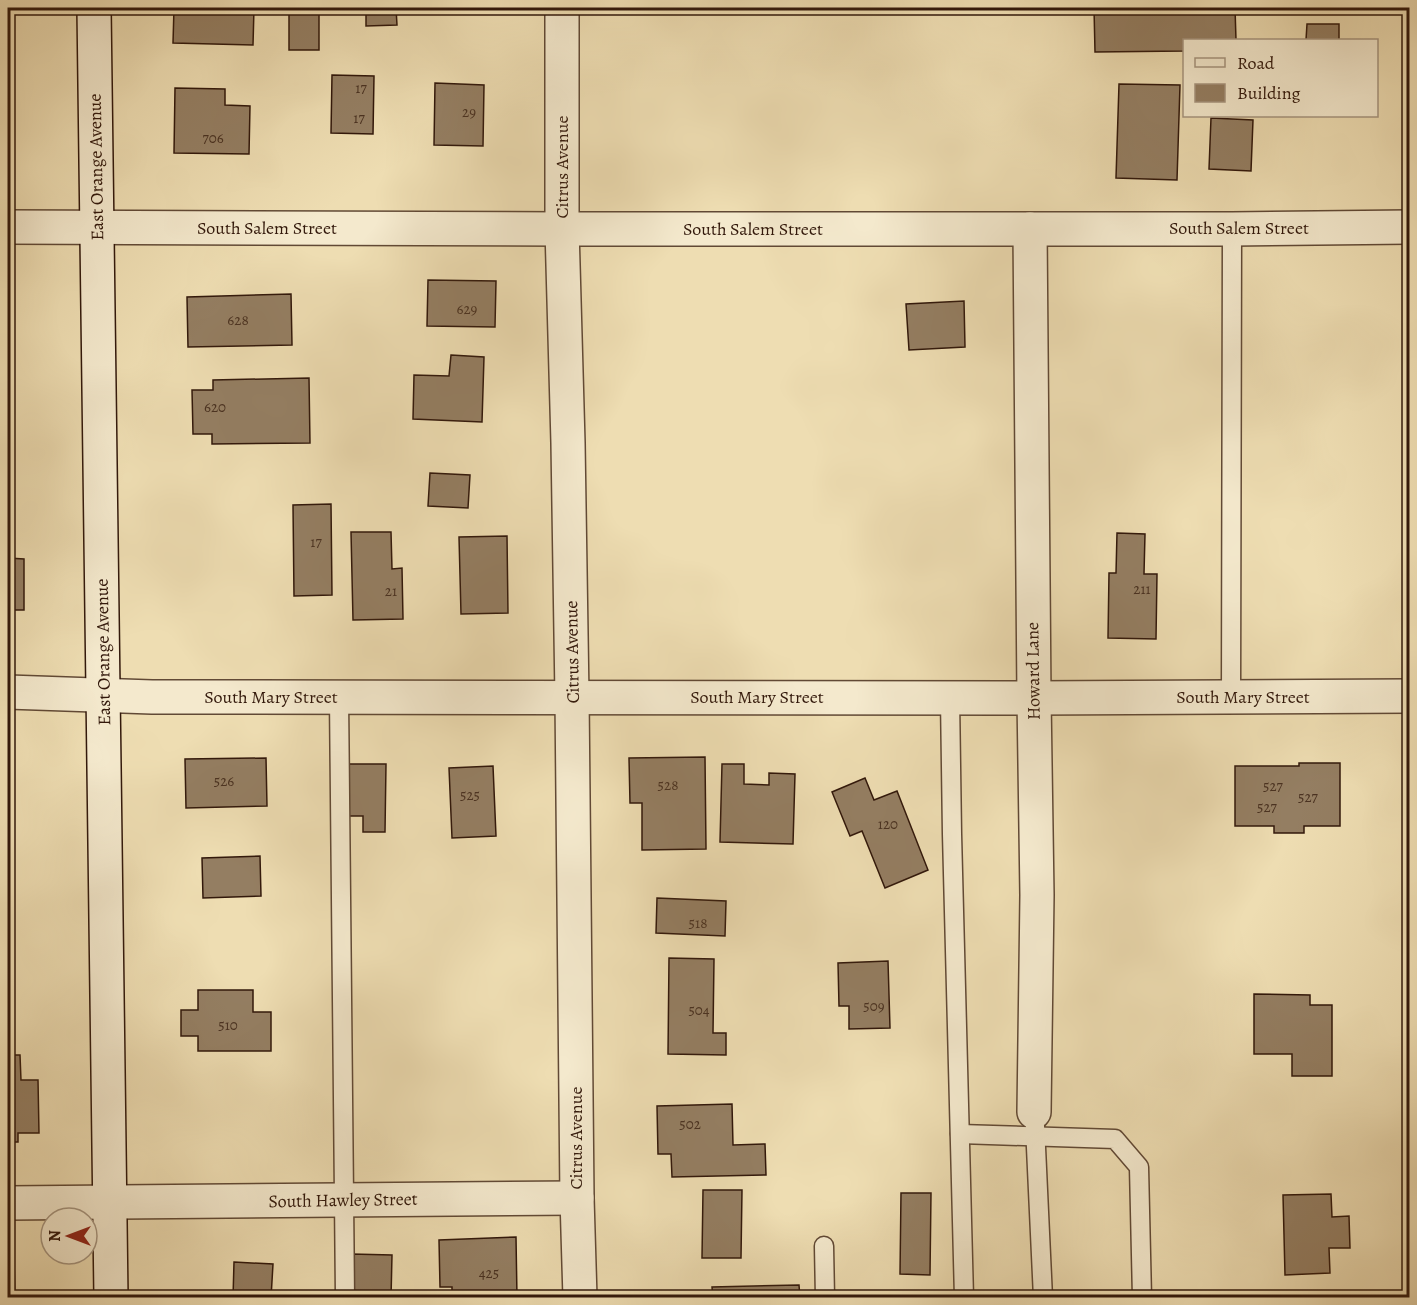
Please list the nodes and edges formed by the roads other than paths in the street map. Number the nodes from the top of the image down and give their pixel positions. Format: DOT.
graph roads {
  1 [pos="94,8"];
  2 [pos="562,8"];
  3 [pos="8,227"];
  4 [pos="1410,227"];
  5 [pos="97,228"];
  6 [pos="562,229"];
  7 [pos="1030,229"];
  8 [pos="1232,229"];
  9 [pos="8,692"];
  10 [pos="104,695"];
  11 [pos="1410,696"];
  12 [pos="339,697"];
  13 [pos="572,697"];
  14 [pos="950,698"];
  15 [pos="1034,698"];
  16 [pos="1231,698"];
  17 [pos="1035,1124"];
  18 [pos="960,1134"];
  19 [pos="577,1198"];
  20 [pos="344,1200"];
  21 [pos="110,1202"];
  22 [pos="8,1203"];
  23 [pos="825,1245"];
  24 [pos="111,1298"];
  25 [pos="345,1298"];
  26 [pos="579,1298"];
  27 [pos="825,1298"];
  28 [pos="964,1298"];
  29 [pos="1043,1298"];
  30 [pos="1142,1298"];
  1 -- 5 [label="street, East Orange Avenue"];
  2 -- 6 [label="street, Citrus Avenue"];
  3 -- 5 [label="street, South Salem Street"];
  4 -- 8 [label="street, South Salem Street"];
  5 -- 6 [label="street, South Salem Street"];
  5 -- 10 [label="street, East Orange Avenue"];
  6 -- 7 [label="street, South Salem Street"];
  6 -- 13 [label="street, Citrus Avenue"];
  7 -- 8 [label="street, South Salem Street"];
  7 -- 15 [label="street, Howard Lane"];
  8 -- 16 [label="lane"];
  9 -- 10 [label="street, South Mary Street"];
  10 -- 12 [label="street, South Mary Street"];
  10 -- 21 [label="street, East Orange Avenue"];
  11 -- 16 [label="street, South Mary Street"];
  12 -- 13 [label="street, South Mary Street"];
  12 -- 20 [label="lane"];
  13 -- 14 [label="street, South Mary Street"];
  13 -- 19 [label="street, Citrus Avenue"];
  14 -- 15 [label="street, South Mary Street"];
  14 -- 18 [label="lane"];
  15 -- 16 [label="street, South Mary Street"];
  15 -- 17 [label="street, Howard Lane"];
  17 -- 18 [label="lane"];
  17 -- 29 [label="lane"];
  17 -- 30 [label="lane"];
  18 -- 28 [label="lane"];
  19 -- 20 [label="street, South Hawley Street"];
  19 -- 26 [label="street, Citrus Avenue"];
  20 -- 21 [label="street, South Hawley Street"];
  20 -- 25 [label="lane"];
  21 -- 22 [label="street, South Hawley Street"];
  21 -- 24 [label="street, East Orange Avenue"];
  23 -- 27 [label="lane"];
}
